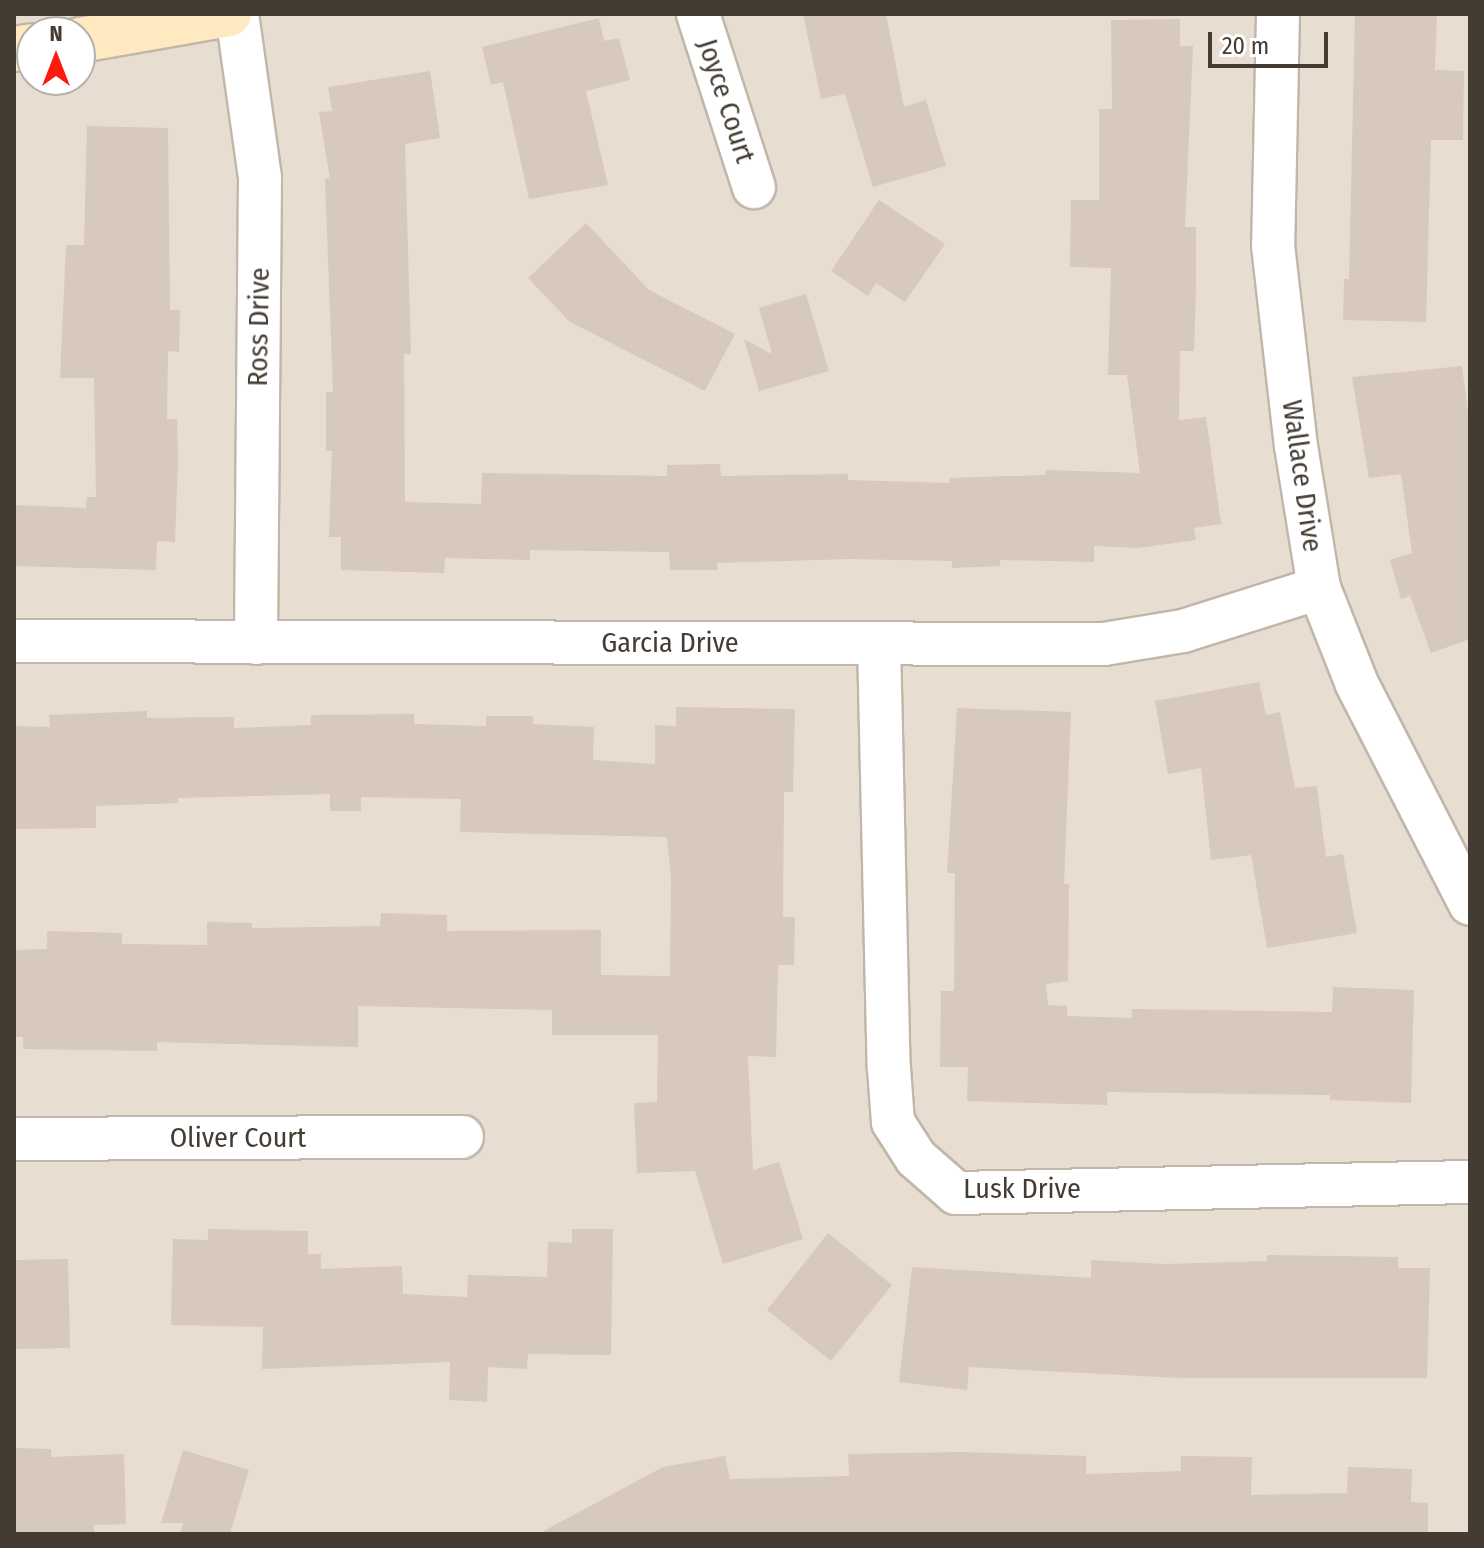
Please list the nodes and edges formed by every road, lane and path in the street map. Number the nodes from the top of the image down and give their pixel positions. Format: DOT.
graph roads {
  1 [pos="229,14"];
  2 [pos="237,14"];
  3 [pos="698,14"];
  4 [pos="1278,14"];
  5 [pos="96,37"];
  6 [pos="754,187"];
  7 [pos="1319,588"];
  8 [pos="14,641"];
  9 [pos="256,643"];
  10 [pos="879,643"];
  11 [pos="1470,904"];
  12 [pos="462,1137"];
  13 [pos="14,1139"];
  14 [pos="1470,1182"];
  1 -- 5 [label="street"];
  2 -- 9 [label="street, Ross Drive"];
  3 -- 6 [label="street, Joyce Court"];
  4 -- 7 [label="street, Wallace Drive"];
  7 -- 10 [label="street, Garcia Drive"];
  7 -- 11 [label="street, Wallace Drive"];
  8 -- 9 [label="street, Garcia Drive"];
  9 -- 10 [label="street, Garcia Drive"];
  10 -- 14 [label="street, Lusk Drive"];
  12 -- 13 [label="street, Oliver Court"];
}
